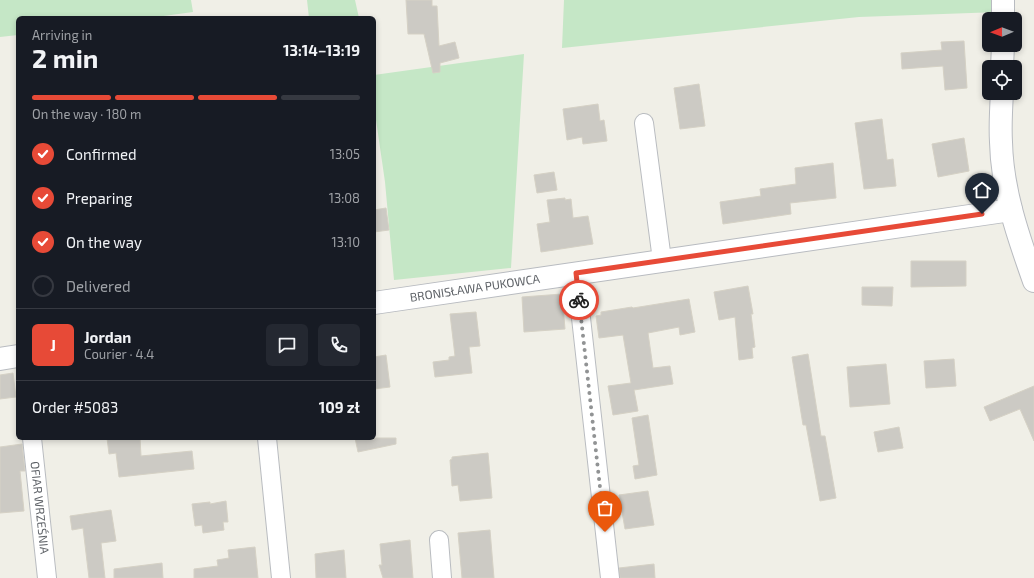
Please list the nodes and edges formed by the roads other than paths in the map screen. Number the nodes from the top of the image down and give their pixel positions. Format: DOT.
graph roads {
  1 [pos="1003,0"];
  2 [pos="1003,12"];
  3 [pos="1002,100"];
  4 [pos="644,123"];
  5 [pos="1011,210"];
  6 [pos="662,260"];
  7 [pos="576,273"];
  8 [pos="1034,281"];
  9 [pos="376,303"];
  10 [pos="16,356"];
  11 [pos="0,359"];
  12 [pos="32,440"];
  13 [pos="267,440"];
  14 [pos="439,540"];
  15 [pos="47,578"];
  16 [pos="281,578"];
  17 [pos="442,578"];
  18 [pos="610,578"];
  1 -- 2 [label="street"];
  3 -- 5 [label="street"];
  4 -- 6 [label="street"];
  5 -- 6 [label="street, BRONISŁAWA PUKOWCA"];
  5 -- 8 [label="street"];
  6 -- 7 [label="street, BRONISŁAWA PUKOWCA"];
  7 -- 9 [label="street, BRONISŁAWA PUKOWCA"];
  7 -- 18 [label="street"];
  10 -- 11 [label="street"];
  12 -- 15 [label="street, OFIAR WRZEŚNIA"];
  13 -- 16 [label="street"];
  14 -- 17 [label="street"];
}
